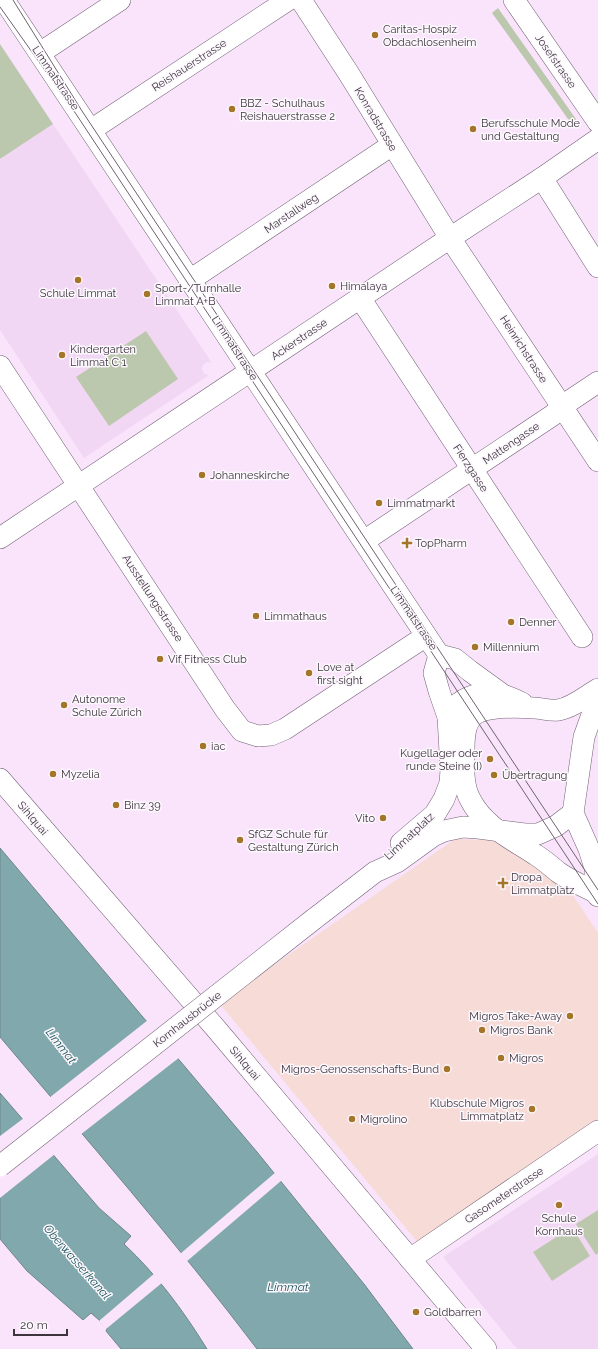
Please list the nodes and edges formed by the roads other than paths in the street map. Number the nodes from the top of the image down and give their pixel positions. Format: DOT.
graph roads {
  1 [pos="4,0"];
  2 [pos="120,0"];
  3 [pos="288,0"];
  4 [pos="301,0"];
  5 [pos="514,0"];
  6 [pos="40,53"];
  7 [pos="598,122"];
  8 [pos="91,130"];
  9 [pos="598,138"];
  10 [pos="392,145"];
  11 [pos="542,178"];
  12 [pos="450,238"];
  13 [pos="598,267"];
  14 [pos="190,280"];
  15 [pos="360,298"];
  16 [pos="0,366"];
  17 [pos="250,372"];
  18 [pos="598,382"];
  19 [pos="562,407"];
  20 [pos="598,461"];
  21 [pos="472,469"];
  22 [pos="79,485"];
  23 [pos="0,538"];
  24 [pos="364,542"];
  25 [pos="426,636"];
  26 [pos="582,637"];
  27 [pos="439,656"];
  28 [pos="598,689"];
  29 [pos="502,695"];
  30 [pos="598,698"];
  31 [pos="534,708"];
  32 [pos="448,717"];
  33 [pos="0,779"];
  34 [pos="573,813"];
  35 [pos="496,830"];
  36 [pos="376,872"];
  37 [pos="597,894"];
  38 [pos="598,1131"];
  39 [pos="0,1166"];
  40 [pos="410,1259"];
  41 [pos="486,1349"];
  1 -- 6 [label="street, Limmatstrasse"];
  2 -- 6 [label="street"];
  3 -- 8 [label="street, Reishauerstrasse"];
  4 -- 10 [label="street, Konradstrasse"];
  5 -- 7 [label="street, Josefstrasse"];
  6 -- 8 [label="street, Limmatstrasse"];
  8 -- 14 [label="street, Limmatstrasse"];
  9 -- 11 [label="street, Ackerstrasse"];
  10 -- 12 [label="street, Konradstrasse"];
  10 -- 14 [label="street, Marstallweg"];
  11 -- 12 [label="street, Ackerstrasse"];
  11 -- 13 [label="street"];
  12 -- 15 [label="street, Ackerstrasse"];
  12 -- 19 [label="street, Heinrichstrasse"];
  14 -- 17 [label="street, Limmatstrasse"];
  15 -- 17 [label="street, Ackerstrasse"];
  15 -- 21 [label="street, Fierzgasse"];
  16 -- 22 [label="street, Ausstellungsstrasse"];
  17 -- 22 [label="street, Ackerstrasse"];
  17 -- 24 [label="street, Limmatstrasse"];
  18 -- 19 [label="street, Mattengasse"];
  19 -- 20 [label="street, Heinrichstrasse"];
  19 -- 21 [label="street, Mattengasse"];
  21 -- 24 [label="street, Mattengasse"];
  21 -- 26 [label="street, Fierzgasse"];
  22 -- 23 [label="street, Ackerstrasse"];
  22 -- 25 [label="street, Ausstellungsstrasse"];
  24 -- 25 [label="street, Limmatstrasse"];
  25 -- 27 [label="street, Limmatstrasse"];
  27 -- 29 [label="street, Limmatplatz"];
  27 -- 32 [label="street, Limmatplatz"];
  28 -- 31 [label="street, Limmatplatz"];
  29 -- 31 [label="street, Limmatplatz"];
  29 -- 32 [label="street, Limmatplatz"];
  30 -- 34 [label="street"];
  31 -- 35 [label="street, Limmatplatz"];
  32 -- 36 [label="street, Limmatplatz"];
  33 -- 40 [label="street, Sihlquai"];
  34 -- 35 [label="street, Limmatplatz"];
  34 -- 37 [label="street, Limmatplatz"];
  35 -- 36 [label="street, Limmatplatz"];
  35 -- 37 [label="street, Limmatplatz"];
  36 -- 39 [label="street, Kornhausbrücke, bridge"];
  38 -- 40 [label="street, Gasometerstrasse"];
  40 -- 41 [label="street, Sihlquai"];
}
